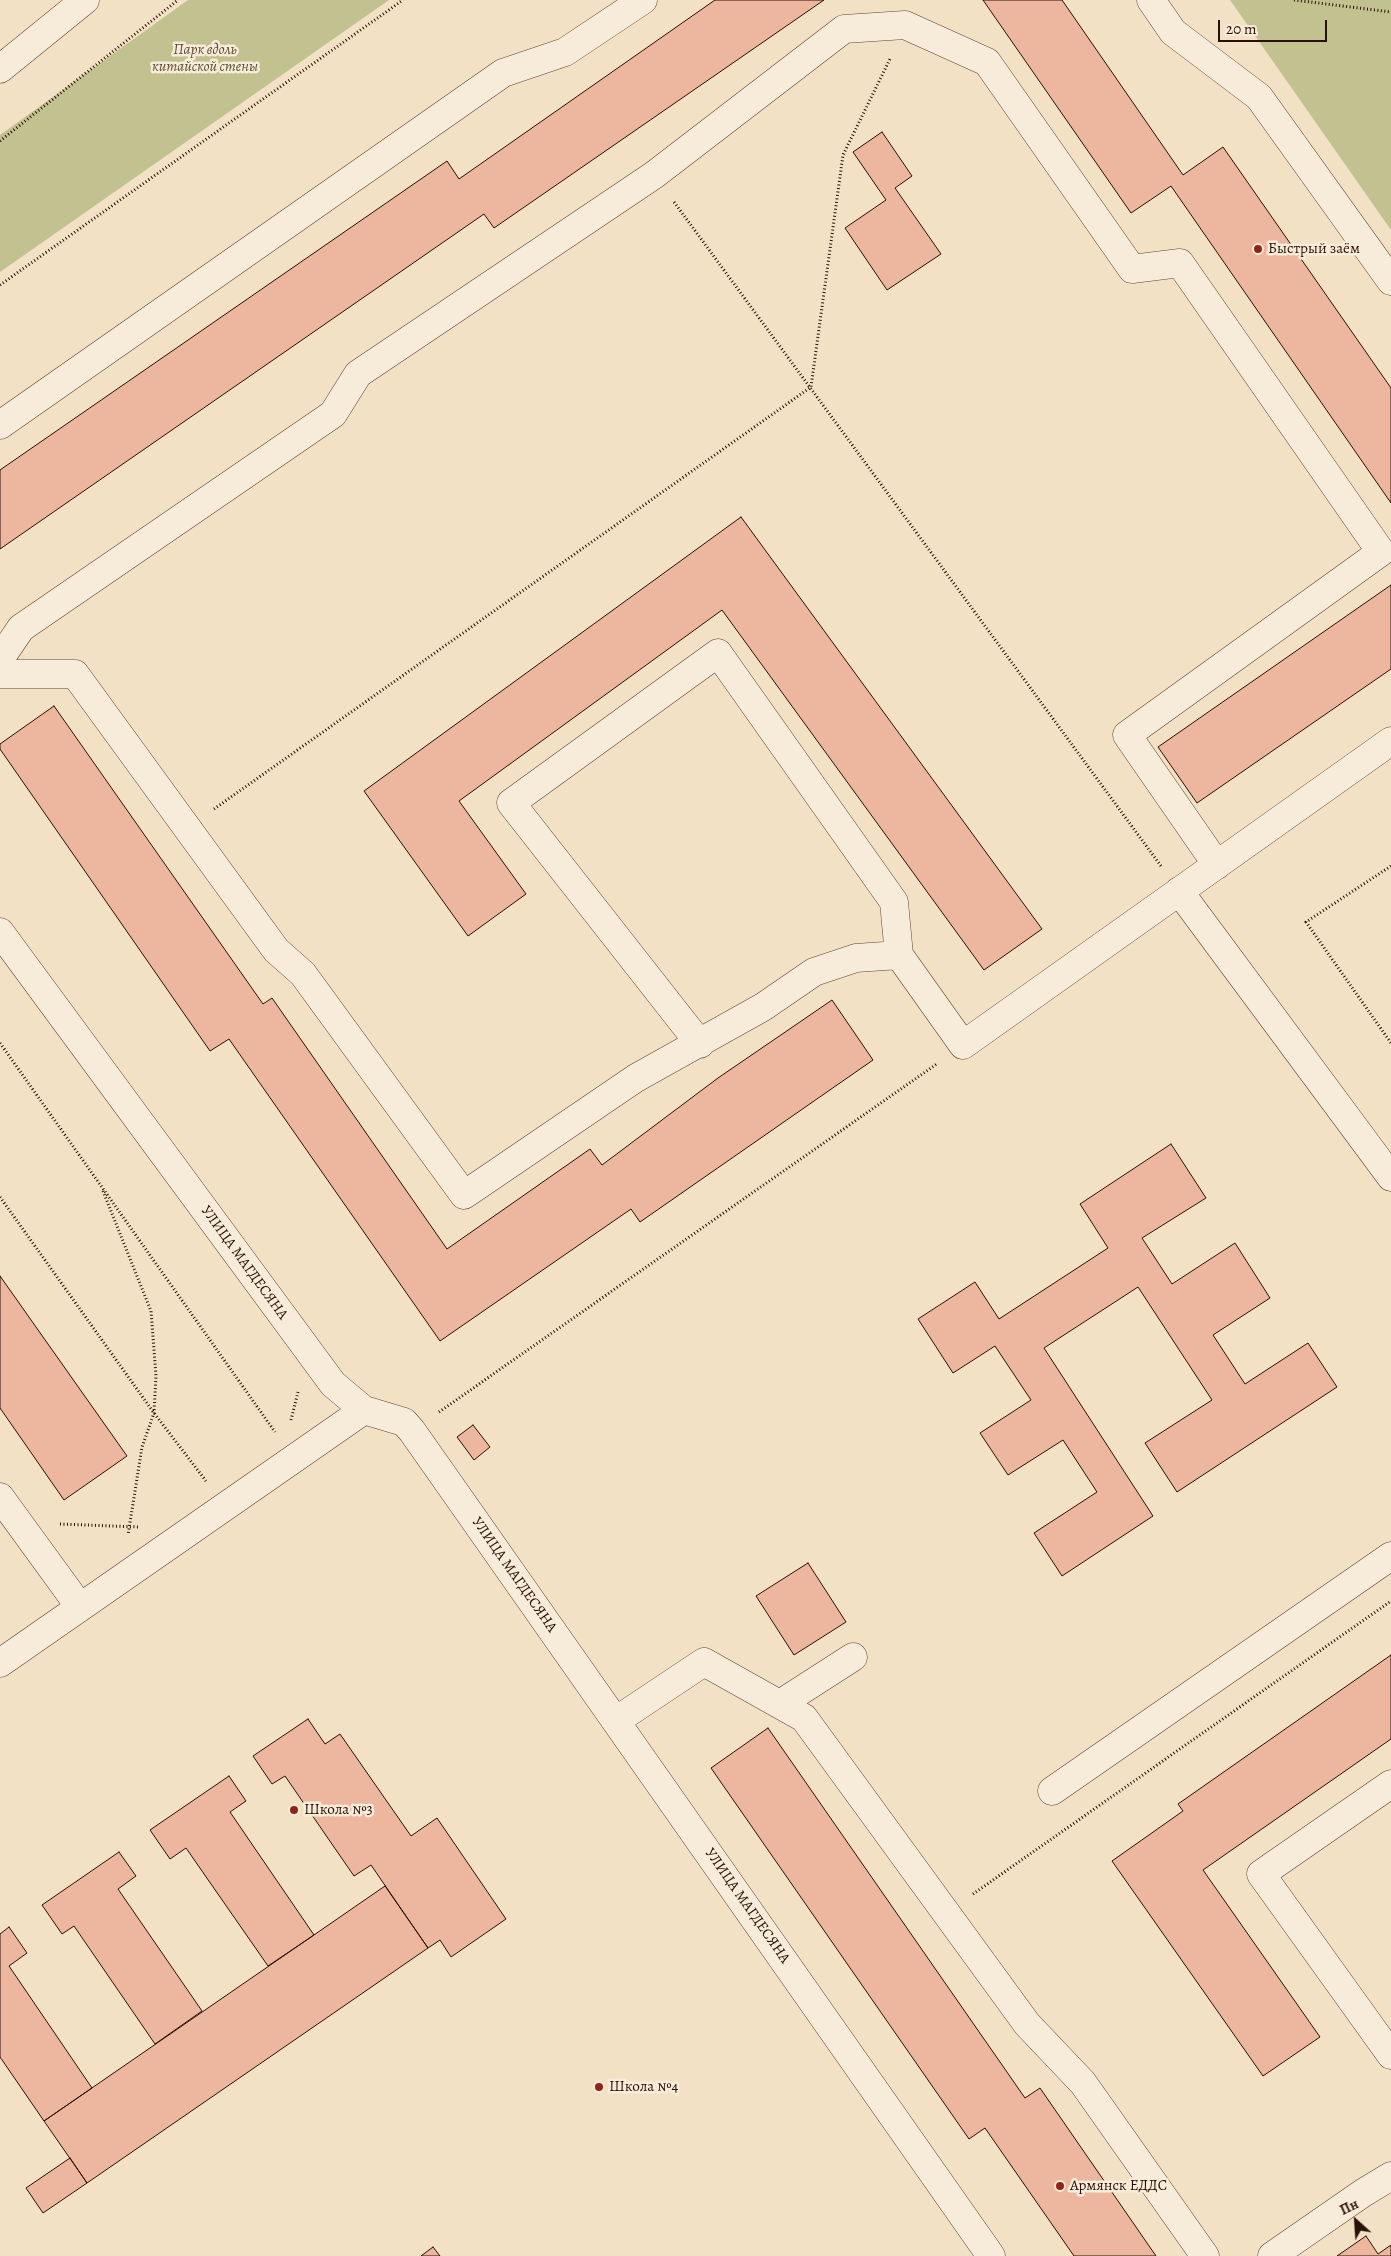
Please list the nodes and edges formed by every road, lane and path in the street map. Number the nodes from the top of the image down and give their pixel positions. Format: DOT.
graph roads {
  1 [pos="85,0"];
  2 [pos="178,0"];
  3 [pos="403,0"];
  4 [pos="643,0"];
  5 [pos="1150,0"];
  6 [pos="1294,0"];
  7 [pos="1391,12"];
  8 [pos="894,51"];
  9 [pos="0,70"];
  10 [pos="0,142"];
  11 [pos="654,175"];
  12 [pos="1391,281"];
  13 [pos="0,285"];
  14 [pos="811,387"];
  15 [pos="0,425"];
  16 [pos="0,659"];
  17 [pos="0,674"];
  18 [pos="1391,741"];
  19 [pos="187,828"];
  20 [pos="1217,865"];
  21 [pos="1391,866"];
  22 [pos="1179,891"];
  23 [pos="0,932"];
  24 [pos="899,954"];
  25 [pos="0,1042"];
  26 [pos="1391,1043"];
  27 [pos="700,1044"];
  28 [pos="963,1045"];
  29 [pos="1391,1178"];
  30 [pos="101,1186"];
  31 [pos="0,1197"];
  32 [pos="300,1386"];
  33 [pos="364,1410"];
  34 [pos="154,1413"];
  35 [pos="291,1422"];
  36 [pos="412,1431"];
  37 [pos="275,1433"];
  38 [pos="208,1484"];
  39 [pos="0,1497"];
  40 [pos="53,1524"];
  41 [pos="129,1525"];
  42 [pos="148,1528"];
  43 [pos="126,1544"];
  44 [pos="1391,1556"];
  45 [pos="1391,1601"];
  46 [pos="80,1607"];
  47 [pos="853,1657"];
  48 [pos="0,1663"];
  49 [pos="780,1704"];
  50 [pos="616,1720"];
  51 [pos="1391,1784"];
  52 [pos="1052,1791"];
  53 [pos="946,1913"];
  54 [pos="1391,2055"];
  55 [pos="1391,2176"];
  56 [pos="991,2256"];
  57 [pos="1206,2256"];
  58 [pos="1272,2256"];
  1 -- 9 [label="street"];
  2 -- 10 [label="path"];
  3 -- 13 [label="path"];
  4 -- 15 [label="street"];
  5 -- 12 [label="street"];
  6 -- 7 [label="path"];
  8 -- 14 [label="path"];
  11 -- 14 [label="path"];
  11 -- 16 [label="street"];
  11 -- 20 [label="street"];
  14 -- 19 [label="path"];
  14 -- 22 [label="path"];
  17 -- 19 [label="street"];
  18 -- 20 [label="street"];
  19 -- 27 [label="street"];
  20 -- 22 [label="street"];
  21 -- 26 [label="path"];
  22 -- 28 [label="street"];
  22 -- 29 [label="street"];
  23 -- 33 [label="street, УЛИЦА МАГДЕСЯНА"];
  24 -- 27 [label="street"];
  24 -- 27 [label="street"];
  24 -- 28 [label="street"];
  25 -- 30 [label="path"];
  28 -- 36 [label="path"];
  30 -- 34 [label="path"];
  30 -- 37 [label="path"];
  31 -- 34 [label="path"];
  32 -- 35 [label="path"];
  33 -- 36 [label="street, УЛИЦА МАГДЕСЯНА"];
  33 -- 46 [label="street"];
  34 -- 38 [label="path"];
  34 -- 41 [label="path"];
  36 -- 50 [label="street, УЛИЦА МАГДЕСЯНА"];
  39 -- 46 [label="street"];
  40 -- 41 [label="path"];
  41 -- 42 [label="path"];
  41 -- 43 [label="path"];
  44 -- 52 [label="street"];
  45 -- 53 [label="path"];
  46 -- 48 [label="street"];
  47 -- 49 [label="street"];
  49 -- 50 [label="street"];
  49 -- 53 [label="street"];
  50 -- 56 [label="street, УЛИЦА МАГДЕСЯНА"];
  51 -- 54 [label="street"];
  53 -- 57 [label="street"];
  55 -- 58 [label="street"];
}
